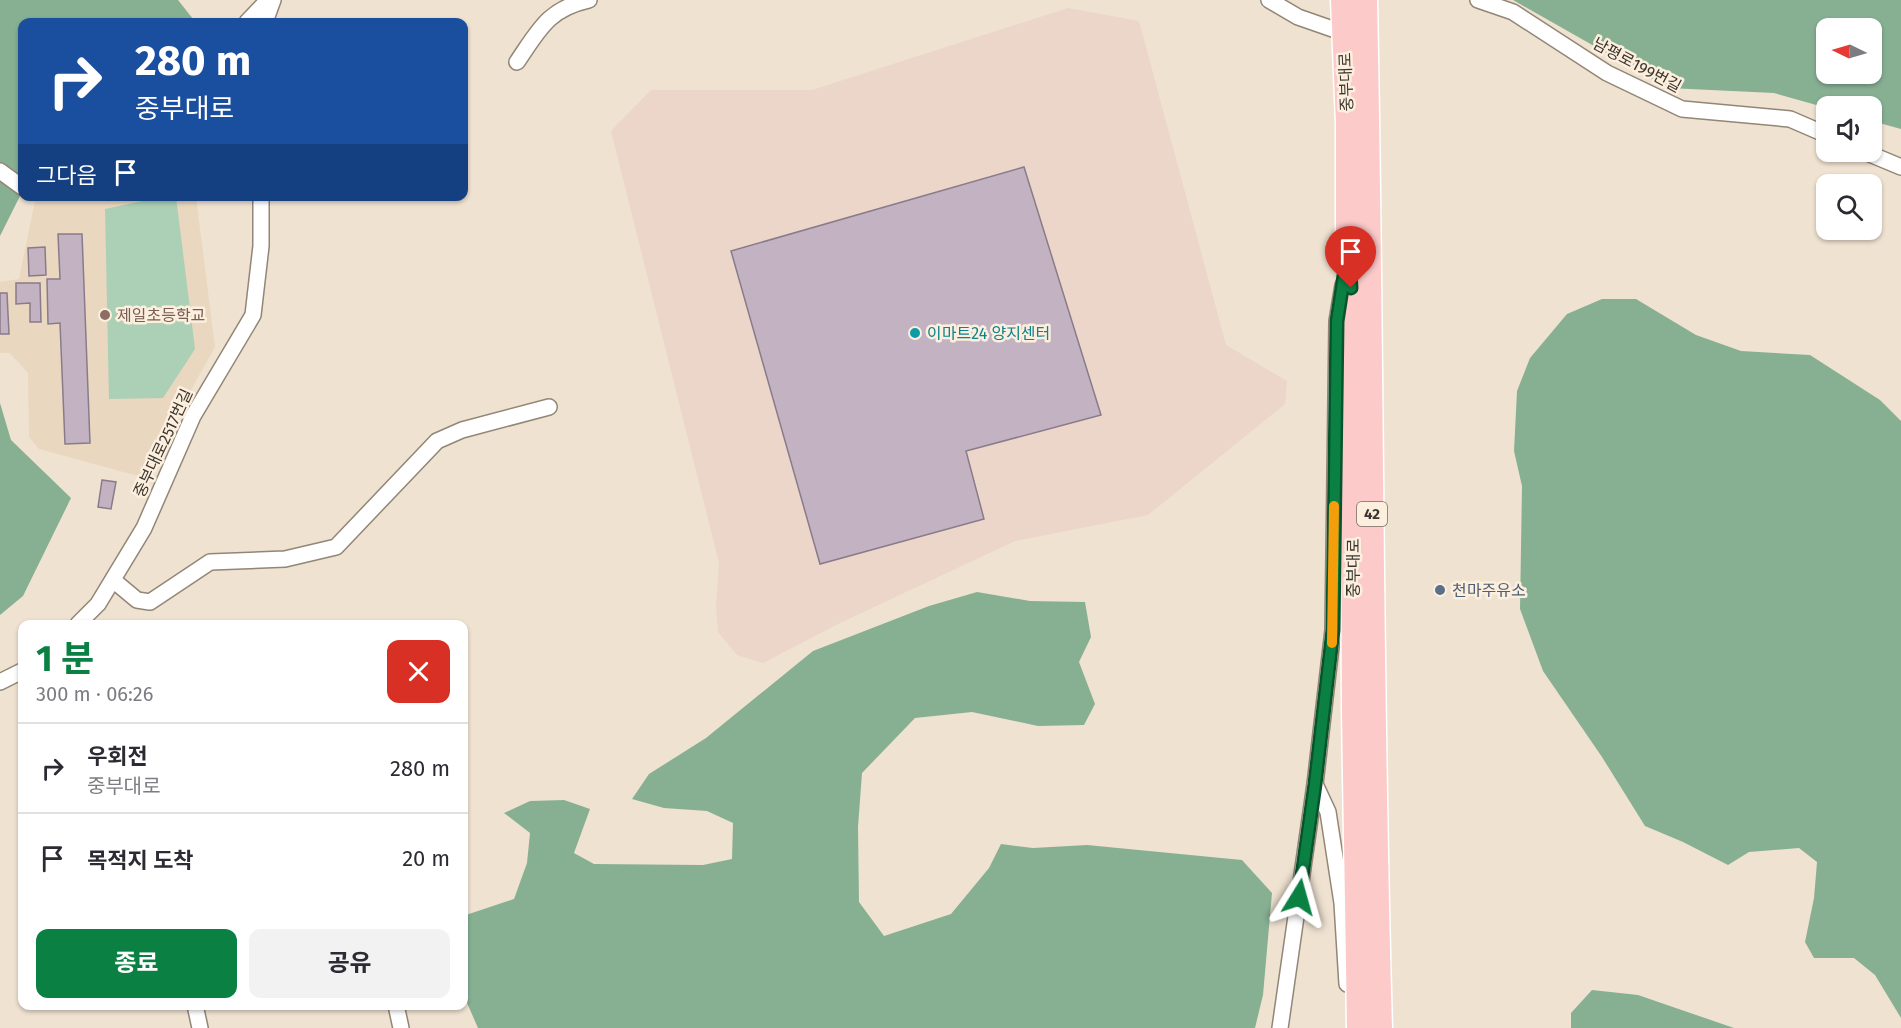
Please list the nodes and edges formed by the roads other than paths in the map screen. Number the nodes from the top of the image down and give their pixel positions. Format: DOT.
graph roads {
  1 [pos="268,0"];
  2 [pos="273,0"];
  3 [pos="1269,0"];
  4 [pos="1343,0"];
  5 [pos="1365,0"];
  6 [pos="1478,0"];
  7 [pos="583,1"];
  8 [pos="251,18"];
  9 [pos="266,18"];
  10 [pos="1344,33"];
  11 [pos="517,62"];
  12 [pos="1816,130"];
  13 [pos="1882,159"];
  14 [pos="1901,167"];
  15 [pos="0,171"];
  16 [pos="18,184"];
  17 [pos="261,201"];
  18 [pos="1348,250"];
  19 [pos="549,406"];
  20 [pos="113,580"];
  21 [pos="82,620"];
  22 [pos="18,673"];
  23 [pos="0,682"];
  24 [pos="1315,784"];
  25 [pos="196,1010"];
  26 [pos="397,1010"];
  27 [pos="1366,1027"];
  28 [pos="200,1028"];
  29 [pos="401,1028"];
  30 [pos="1280,1028"];
  1 -- 8 [label="street"];
  2 -- 9 [label="street"];
  3 -- 10 [label="street"];
  4 -- 10 [label="main road, 중부대로 / 42"];
  5 -- 27 [label="main road, 중부대로 / 42"];
  6 -- 12 [label="street, 남평로199번길"];
  7 -- 11 [label="street"];
  10 -- 18 [label="main road, 중부대로 / 42"];
  13 -- 14 [label="street"];
  15 -- 16 [label="street"];
  17 -- 20 [label="street, 중부대로2517번길"];
  18 -- 24 [label="street"];
  18 -- 27 [label="main road, 중부대로 / 42"];
  19 -- 20 [label="street"];
  20 -- 21 [label="street, 중부대로2517번길"];
  22 -- 23 [label="street"];
  24 -- 27 [label="street"];
  24 -- 30 [label="street"];
  25 -- 28 [label="street"];
  26 -- 29 [label="street"];
}
